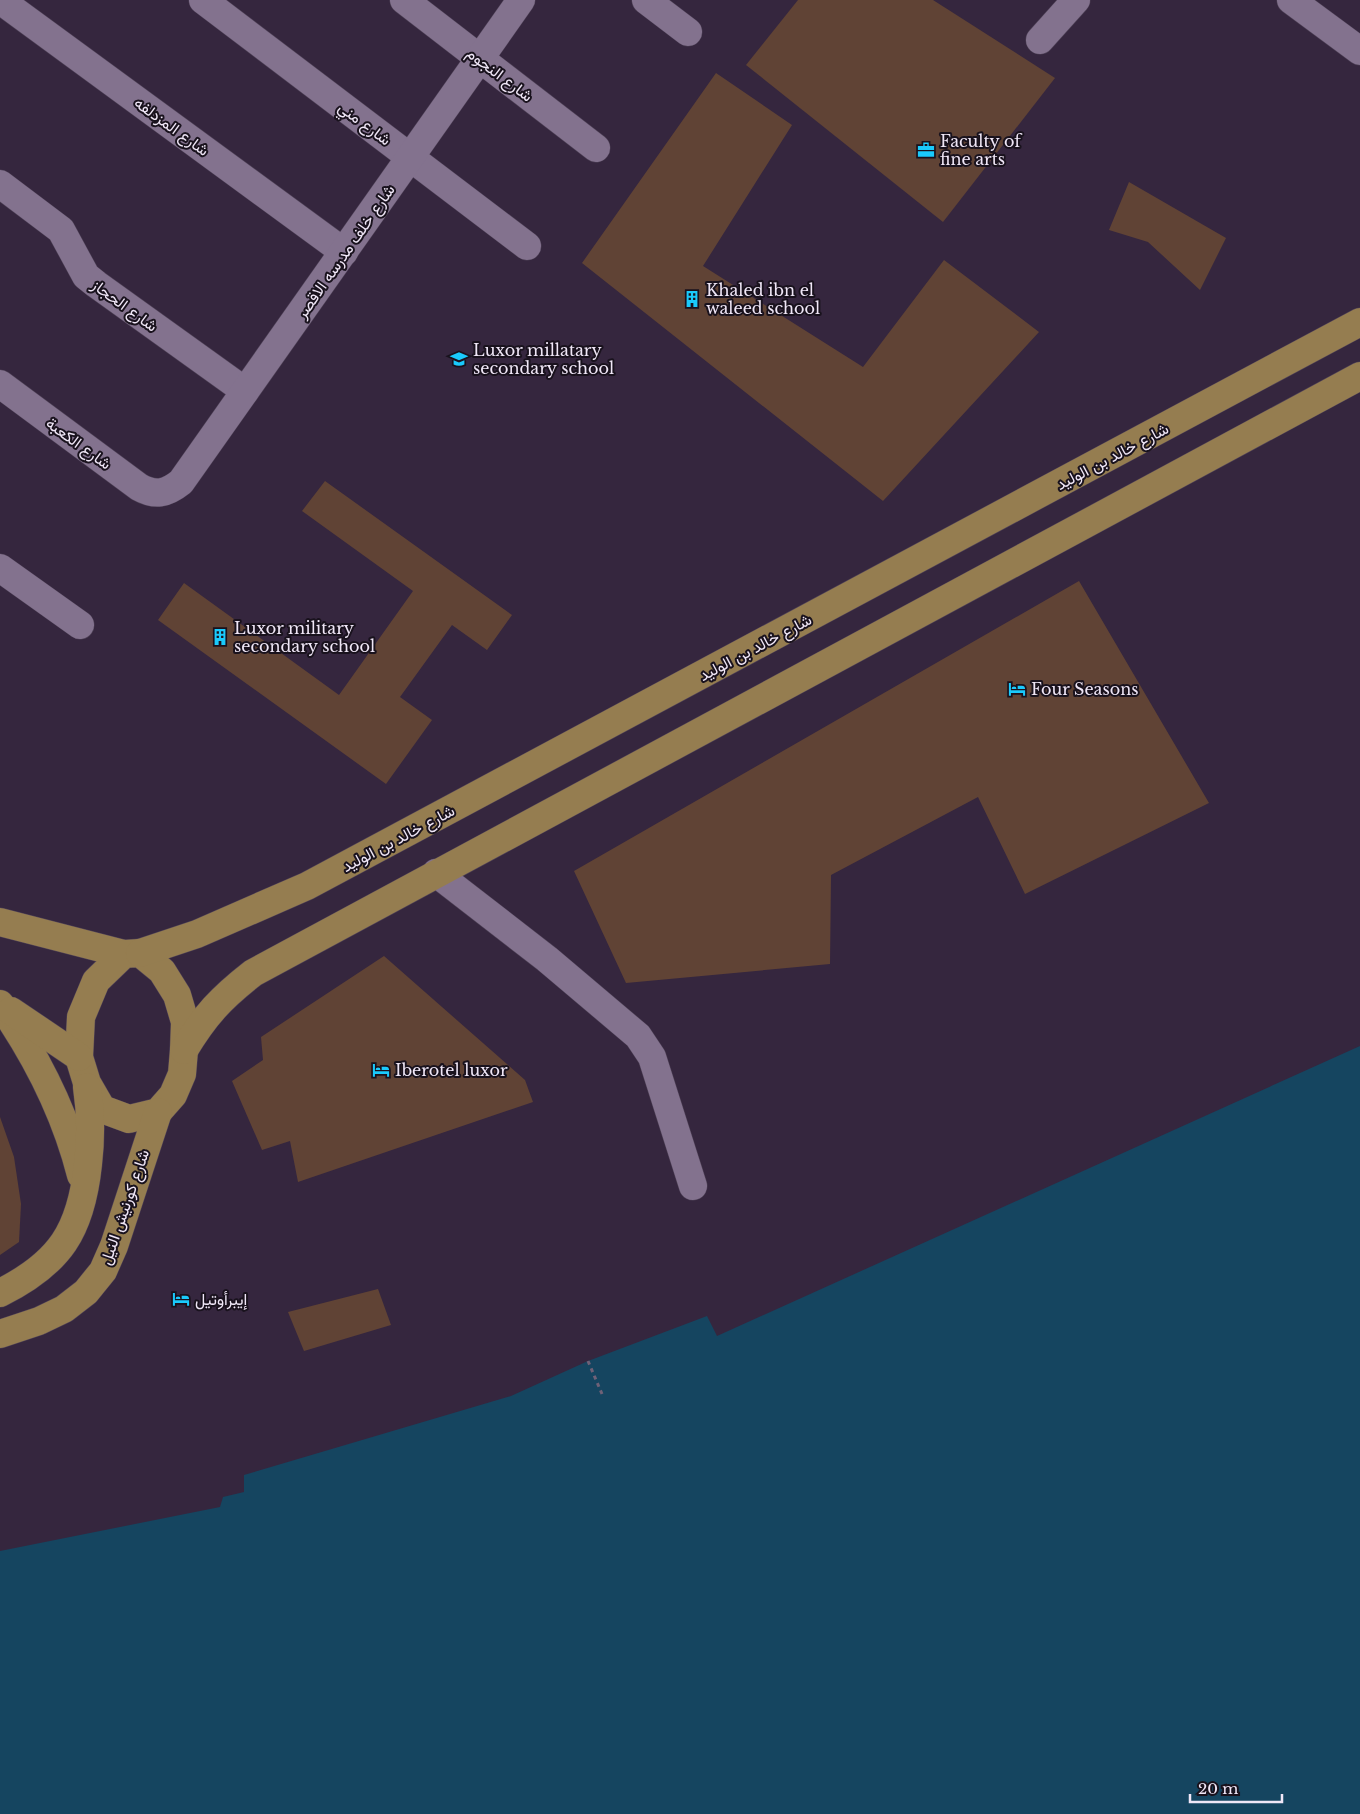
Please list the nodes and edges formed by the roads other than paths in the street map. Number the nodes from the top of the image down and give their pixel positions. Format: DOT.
graph roads {
  1 [pos="0,0"];
  2 [pos="203,0"];
  3 [pos="404,0"];
  4 [pos="521,0"];
  5 [pos="646,0"];
  6 [pos="1076,0"];
  7 [pos="1291,0"];
  8 [pos="688,32"];
  9 [pos="1040,40"];
  10 [pos="1360,51"];
  11 [pos="480,59"];
  12 [pos="596,148"];
  13 [pos="410,157"];
  14 [pos="0,184"];
  15 [pos="527,246"];
  16 [pos="344,252"];
  17 [pos="1360,322"];
  18 [pos="1360,376"];
  19 [pos="0,384"];
  20 [pos="245,391"];
  21 [pos="161,493"];
  22 [pos="0,568"];
  23 [pos="80,625"];
  24 [pos="436,873"];
  25 [pos="0,922"];
  26 [pos="132,953"];
  27 [pos="0,1003"];
  28 [pos="184,1050"];
  29 [pos="79,1057"];
  30 [pos="87,1083"];
  31 [pos="158,1112"];
  32 [pos="693,1186"];
  33 [pos="85,1193"];
  34 [pos="0,1293"];
  35 [pos="0,1334"];
  1 -- 16 [label="street, شارع المزدلفه"];
  2 -- 13 [label="street, شارع مني"];
  3 -- 11 [label="street, شارع النجوم"];
  4 -- 11 [label="street, شارع خلف مدرسه الاقصر"];
  5 -- 8 [label="street"];
  6 -- 9 [label="street"];
  7 -- 10 [label="street"];
  11 -- 12 [label="street, شارع النجوم"];
  11 -- 13 [label="street, شارع خلف مدرسه الاقصر"];
  13 -- 15 [label="street, شارع مني"];
  13 -- 16 [label="street, شارع خلف مدرسه الاقصر"];
  14 -- 20 [label="street, شارع الحجاز"];
  16 -- 20 [label="street, شارع خلف مدرسه الاقصر"];
  17 -- 26 [label="main road, شارع خالد بن الوليد"];
  18 -- 24 [label="main road"];
  19 -- 21 [label="street, شارع الكعبة"];
  20 -- 21 [label="street, شارع خلف مدرسه الاقصر"];
  22 -- 23 [label="street"];
  24 -- 28 [label="main road"];
  24 -- 32 [label="street"];
  25 -- 26 [label="main road"];
  26 -- 28 [label="main road"];
  26 -- 29 [label="main road"];
  27 -- 29 [label="main road"];
  27 -- 33 [label="main road"];
  28 -- 31 [label="main road"];
  29 -- 30 [label="main road"];
  30 -- 31 [label="main road"];
  30 -- 33 [label="main road"];
  31 -- 35 [label="main road, شارع كورنيش النيل"];
  33 -- 34 [label="main road"];
}
